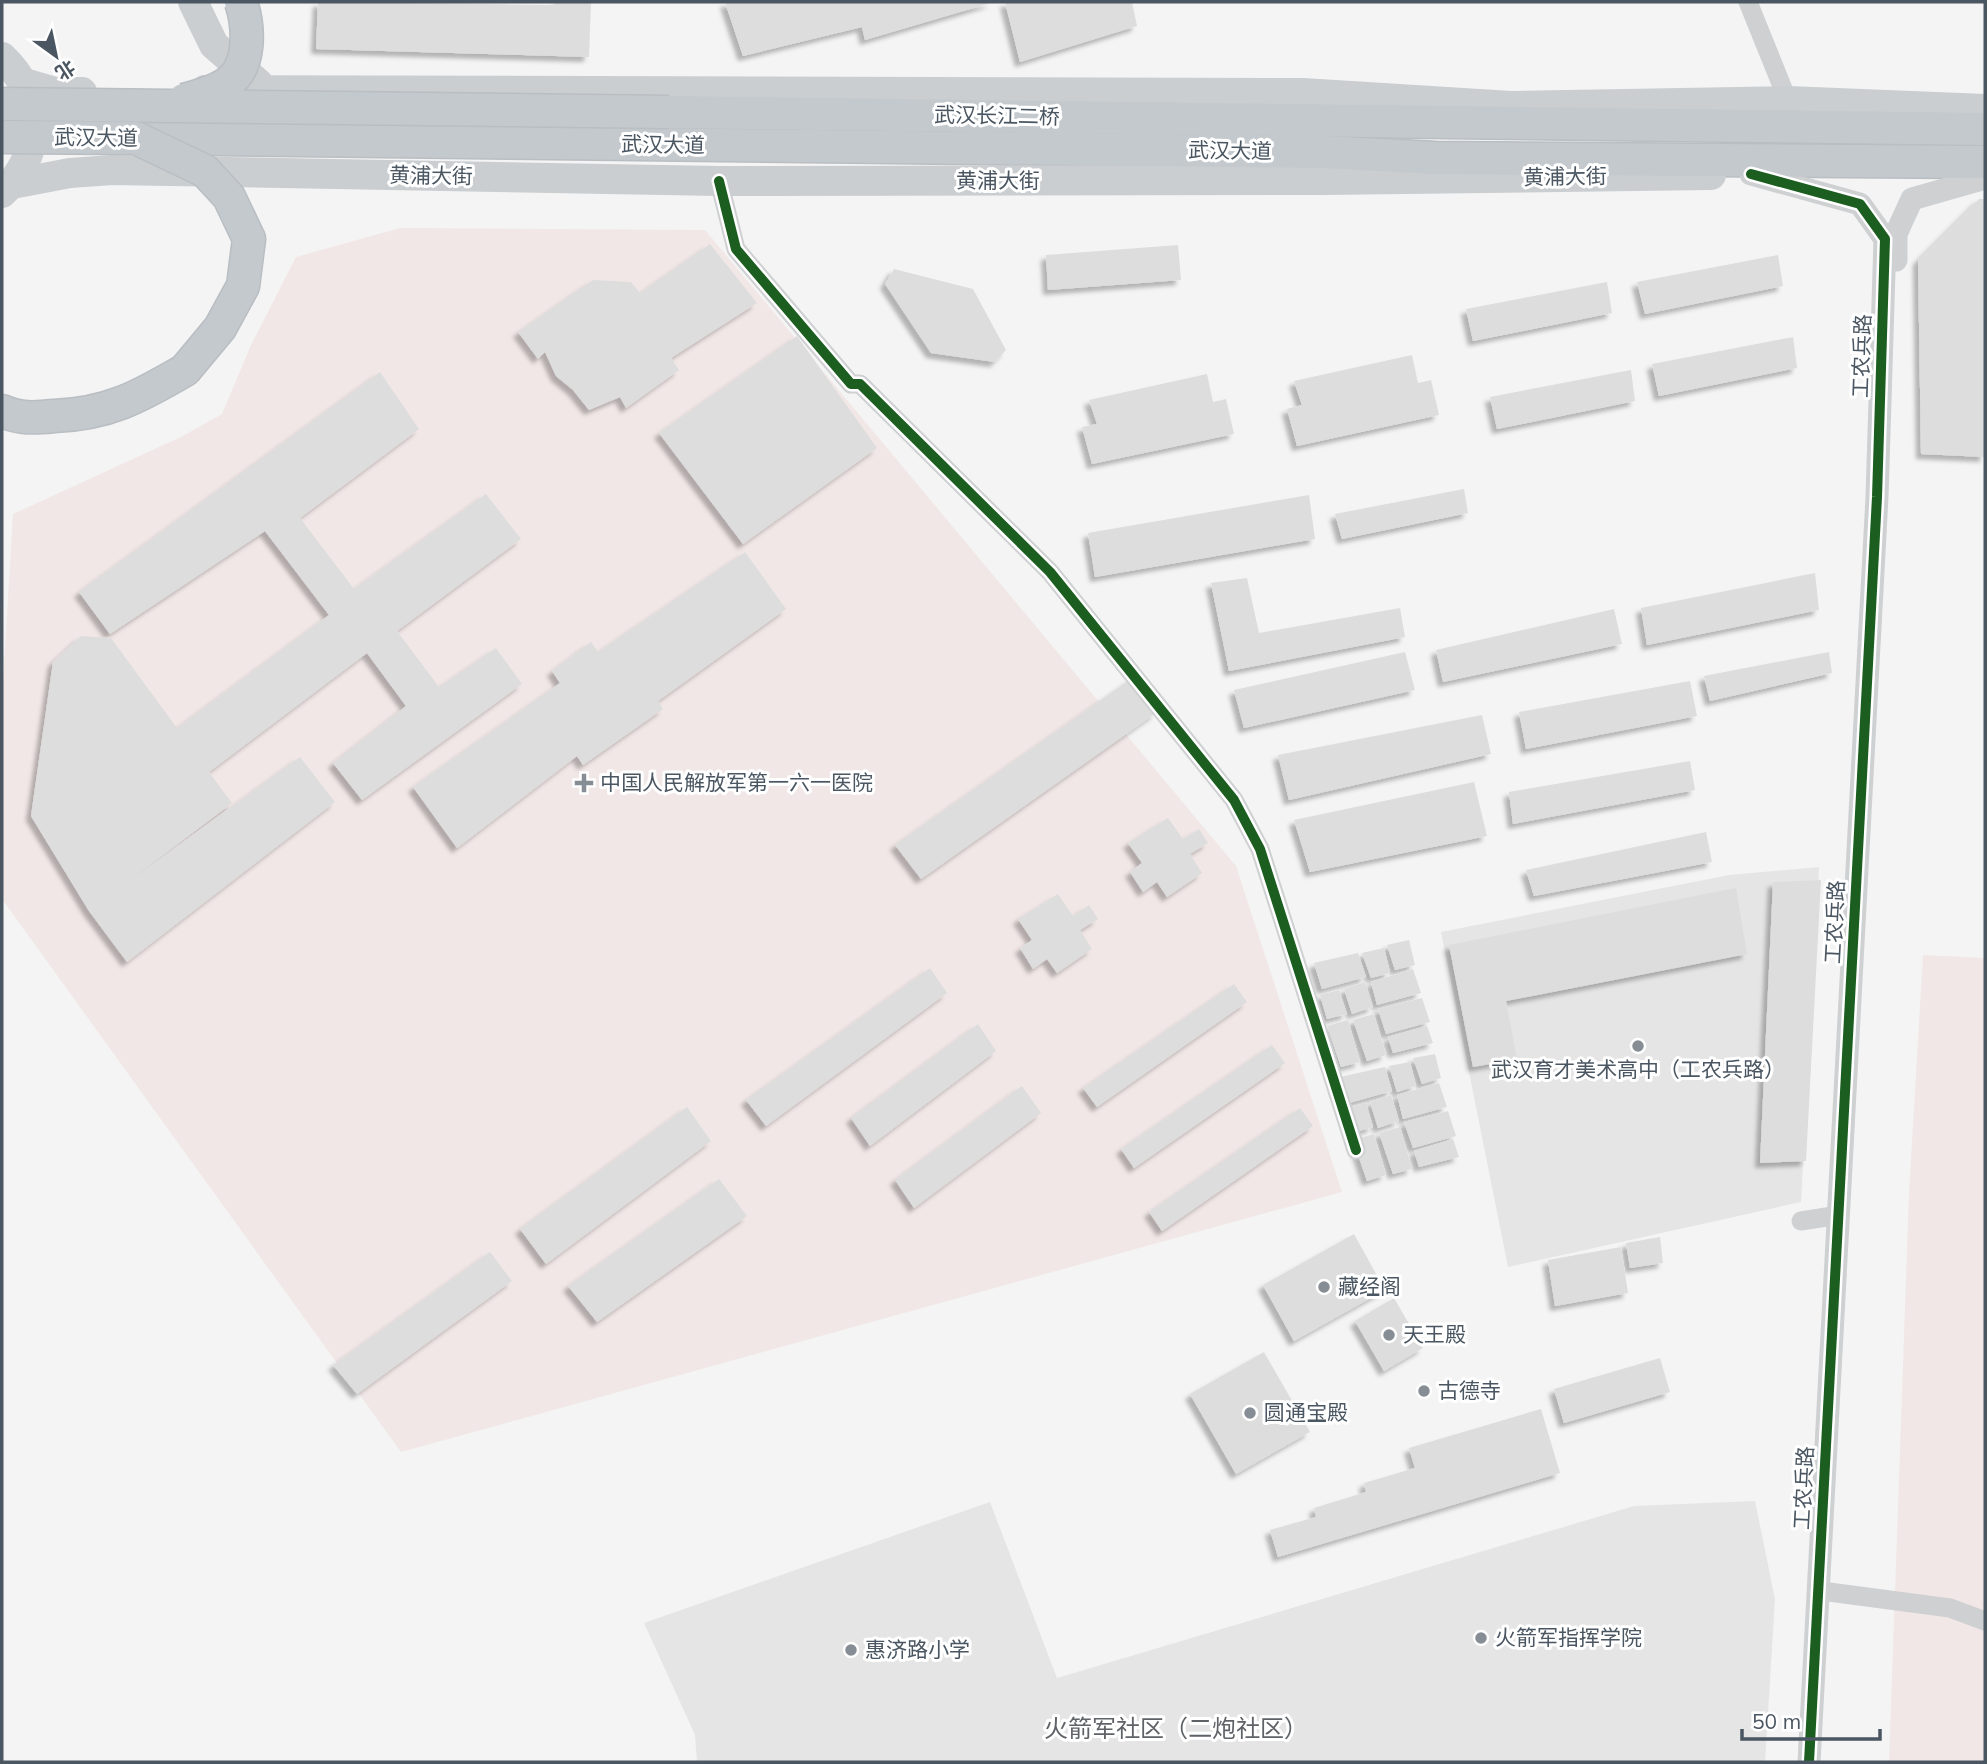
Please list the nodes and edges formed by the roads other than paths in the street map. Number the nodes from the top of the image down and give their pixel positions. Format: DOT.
graph roads {
  1 [pos="192,2"];
  2 [pos="241,2"];
  3 [pos="1748,2"];
  4 [pos="2,57"];
  5 [pos="263,88"];
  6 [pos="13,94"];
  7 [pos="1788,101"];
  8 [pos="163,106"];
  9 [pos="1511,106"];
  10 [pos="1985,109"];
  11 [pos="669,112"];
  12 [pos="1324,120"];
  13 [pos="1985,129"];
  14 [pos="2,137"];
  15 [pos="136,138"];
  16 [pos="1435,158"];
  17 [pos="1985,162"];
  18 [pos="1751,174"];
  19 [pos="1985,177"];
  20 [pos="1499,178"];
  21 [pos="719,181"];
  22 [pos="7,188"];
  23 [pos="2,411"];
  24 [pos="1356,1150"];
  25 [pos="1839,1215"];
  26 [pos="1801,1221"];
  27 [pos="1829,1592"];
  28 [pos="1985,1621"];
  29 [pos="1809,1762"];
  30 [pos="1820,1762"];
  1 -- 5 [label="main road"];
  2 -- 8 [label="highway, bridge"];
  3 -- 7 [label="street"];
  4 -- 6 [label="main road"];
  5 -- 6 [label="main road"];
  5 -- 9 [label="main road"];
  6 -- 8 [label="highway, 武汉大道, bridge"];
  6 -- 22 [label="main road"];
  7 -- 9 [label="main road"];
  7 -- 10 [label="main road"];
  8 -- 11 [label="highway, 武汉大道, bridge"];
  9 -- 12 [label="highway"];
  11 -- 12 [label="highway, 武汉长江二桥"];
  12 -- 13 [label="highway"];
  14 -- 15 [label="highway, 武汉大道, bridge"];
  15 -- 16 [label="highway, 武汉大道"];
  15 -- 23 [label="highway, bridge"];
  16 -- 17 [label="highway"];
  16 -- 20 [label="highway"];
  18 -- 19 [label="main road, 黄浦大街"];
  18 -- 20 [label="main road, 黄浦大街"];
  18 -- 25 [label="street, 工农兵路"];
  19 -- 27 [label="street, 工农兵路"];
  20 -- 21 [label="main road, 黄浦大街"];
  21 -- 22 [label="main road, 黄浦大街"];
  21 -- 24 [label="street"];
  25 -- 26 [label="street"];
  25 -- 29 [label="street, 工农兵路"];
  27 -- 28 [label="street"];
  27 -- 30 [label="street, 工农兵路"];
}
